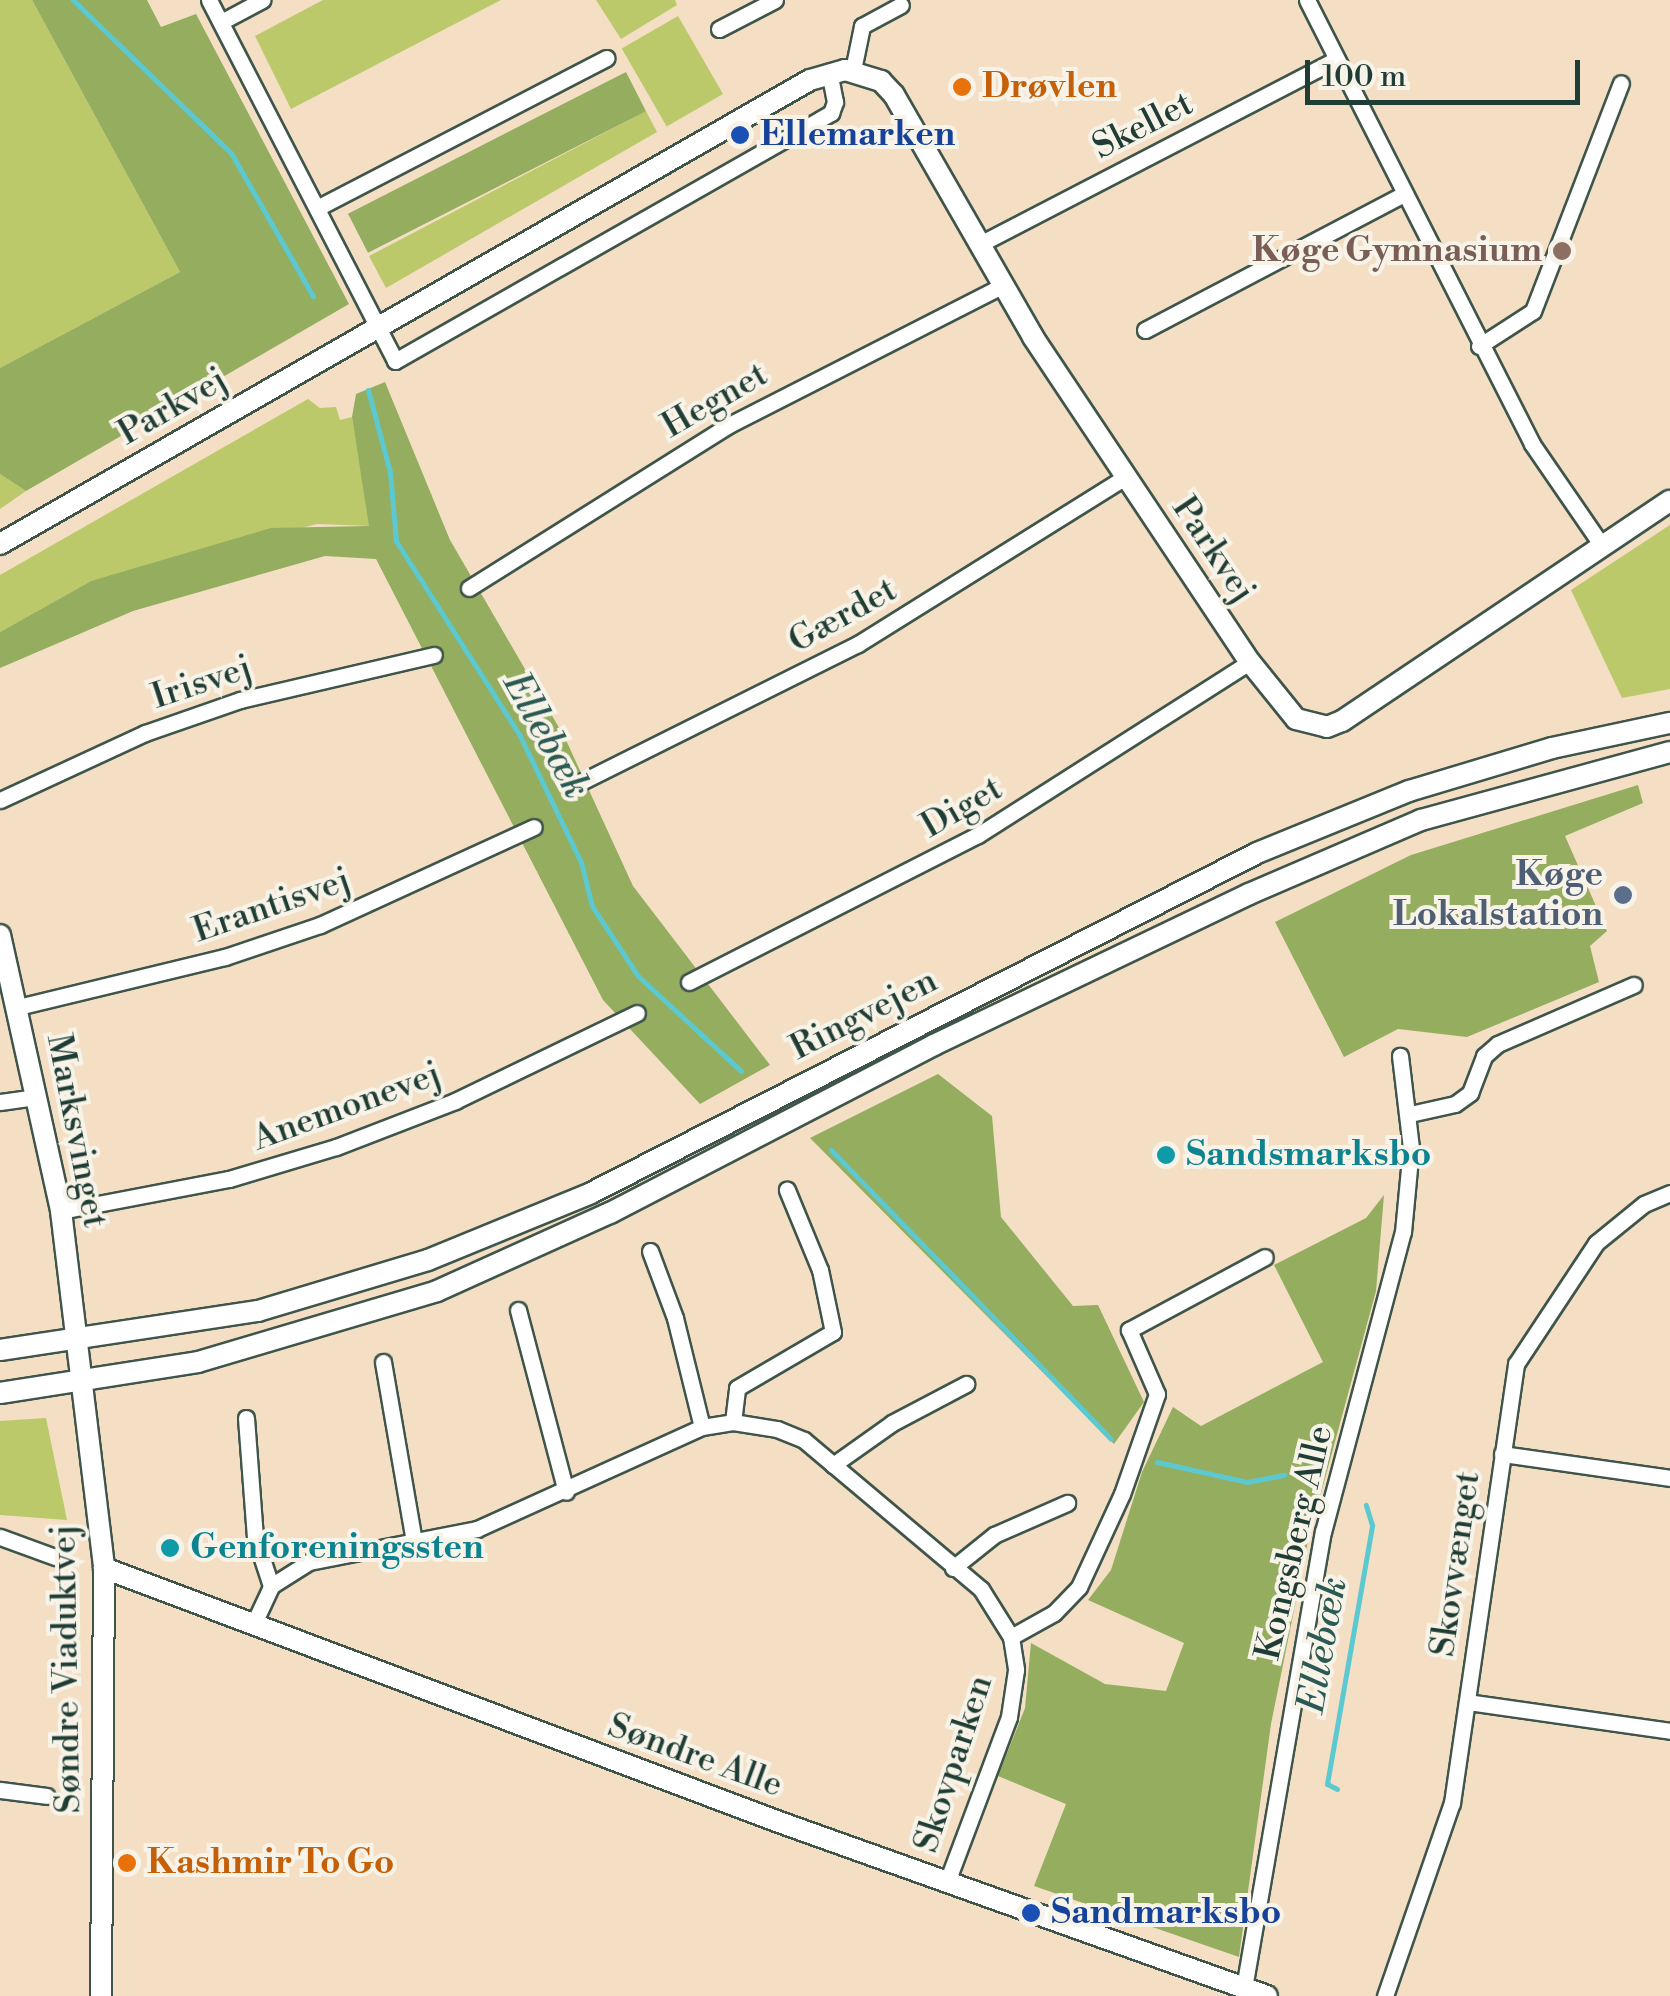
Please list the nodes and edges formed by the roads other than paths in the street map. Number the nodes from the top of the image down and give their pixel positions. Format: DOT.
graph roads {
  1 [pos="209,0"];
  2 [pos="262,0"];
  3 [pos="775,0"];
  4 [pos="1306,0"];
  5 [pos="901,5"];
  6 [pos="221,22"];
  7 [pos="718,29"];
  8 [pos="606,58"];
  9 [pos="1335,60"];
  10 [pos="854,70"];
  11 [pos="829,72"];
  12 [pos="1622,83"];
  13 [pos="1402,196"];
  14 [pos="317,208"];
  15 [pos="978,245"];
  16 [pos="1002,286"];
  17 [pos="378,326"];
  18 [pos="1146,330"];
  19 [pos="1480,346"];
  20 [pos="1125,477"];
  21 [pos="1670,501"];
  22 [pos="0,544"];
  23 [pos="1602,546"];
  24 [pos="469,588"];
  25 [pos="434,655"];
  26 [pos="1250,662"];
  27 [pos="1670,724"];
  28 [pos="1670,752"];
  29 [pos="577,784"];
  30 [pos="0,800"];
  31 [pos="534,827"];
  32 [pos="0,935"];
  33 [pos="690,982"];
  34 [pos="1634,986"];
  35 [pos="18,1006"];
  36 [pos="637,1013"];
  37 [pos="1400,1056"];
  38 [pos="37,1098"];
  39 [pos="0,1102"];
  40 [pos="1410,1114"];
  41 [pos="787,1190"];
  42 [pos="1670,1193"];
  43 [pos="61,1211"];
  44 [pos="650,1251"];
  45 [pos="1264,1257"];
  46 [pos="518,1310"];
  47 [pos="80,1342"];
  48 [pos="0,1350"];
  49 [pos="383,1362"];
  50 [pos="85,1382"];
  51 [pos="966,1384"];
  52 [pos="0,1392"];
  53 [pos="246,1418"];
  54 [pos="732,1422"];
  55 [pos="702,1427"];
  56 [pos="1502,1454"];
  57 [pos="832,1465"];
  58 [pos="1670,1478"];
  59 [pos="566,1492"];
  60 [pos="1066,1502"];
  61 [pos="0,1537"];
  62 [pos="414,1541"];
  63 [pos="55,1557"];
  64 [pos="104,1568"];
  65 [pos="953,1568"];
  66 [pos="270,1586"];
  67 [pos="254,1621"];
  68 [pos="1011,1638"];
  69 [pos="1467,1702"];
  70 [pos="1670,1732"];
  71 [pos="0,1790"];
  72 [pos="48,1796"];
  73 [pos="947,1882"];
  74 [pos="1244,1988"];
  75 [pos="101,1996"];
  76 [pos="1267,1996"];
  77 [pos="1386,1996"];
  1 -- 6 [label="street"];
  2 -- 6 [label="street"];
  3 -- 7 [label="street"];
  4 -- 9 [label="street"];
  5 -- 10 [label="street"];
  6 -- 14 [label="street"];
  8 -- 14 [label="street"];
  9 -- 13 [label="street"];
  9 -- 15 [label="street, Skellet"];
  10 -- 11 [label="main road, Parkvej"];
  10 -- 15 [label="main road, Parkvej"];
  11 -- 17 [label="main road, Parkvej"];
  11 -- 17 [label="street"];
  12 -- 19 [label="street"];
  13 -- 18 [label="street"];
  13 -- 19 [label="street"];
  14 -- 17 [label="street"];
  15 -- 16 [label="main road, Parkvej"];
  16 -- 20 [label="main road, Parkvej"];
  16 -- 24 [label="street, Hegnet"];
  17 -- 22 [label="main road, Parkvej"];
  19 -- 23 [label="street"];
  20 -- 26 [label="main road, Parkvej"];
  20 -- 29 [label="street, Gærdet"];
  21 -- 23 [label="main road, Parkvej"];
  23 -- 26 [label="main road, Parkvej"];
  25 -- 30 [label="street, Irisvej"];
  26 -- 33 [label="street, Diget"];
  27 -- 47 [label="main road, Ringvejen"];
  28 -- 50 [label="main road, Ringvejen"];
  31 -- 35 [label="street, Erantisvej"];
  32 -- 35 [label="main road, Marksvinget"];
  34 -- 40 [label="street"];
  35 -- 38 [label="main road, Marksvinget"];
  36 -- 43 [label="street, Anemonevej"];
  37 -- 40 [label="street, Kongsberg Alle"];
  38 -- 39 [label="street"];
  38 -- 43 [label="main road, Marksvinget"];
  40 -- 74 [label="street, Kongsberg Alle"];
  41 -- 54 [label="street"];
  42 -- 56 [label="street, Skovvænget"];
  43 -- 47 [label="main road, Marksvinget"];
  44 -- 55 [label="street"];
  45 -- 68 [label="street"];
  46 -- 59 [label="street"];
  47 -- 48 [label="main road, Ringvejen"];
  47 -- 50 [label="main road, Søndre Viaduktvej"];
  49 -- 62 [label="street"];
  50 -- 52 [label="main road, Ringvejen"];
  50 -- 64 [label="main road, Søndre Viaduktvej"];
  51 -- 57 [label="street"];
  53 -- 66 [label="street"];
  54 -- 55 [label="street, Skovparken"];
  54 -- 57 [label="street, Skovparken"];
  55 -- 59 [label="street, Skovparken"];
  56 -- 58 [label="street"];
  56 -- 69 [label="street, Skovvænget"];
  57 -- 65 [label="street, Skovparken"];
  59 -- 62 [label="street, Skovparken"];
  60 -- 65 [label="street"];
  61 -- 63 [label="street"];
  62 -- 66 [label="street, Skovparken"];
  64 -- 67 [label="main road, Søndre Alle"];
  64 -- 75 [label="main road, Søndre Viaduktvej"];
  65 -- 68 [label="street, Skovparken"];
  66 -- 67 [label="street"];
  67 -- 73 [label="main road, Søndre Alle"];
  68 -- 73 [label="street, Skovparken"];
  69 -- 70 [label="street"];
  69 -- 77 [label="street, Skovvænget"];
  71 -- 72 [label="street"];
  73 -- 74 [label="main road, Søndre Alle"];
  74 -- 76 [label="main road, Søndre Alle"];
}
